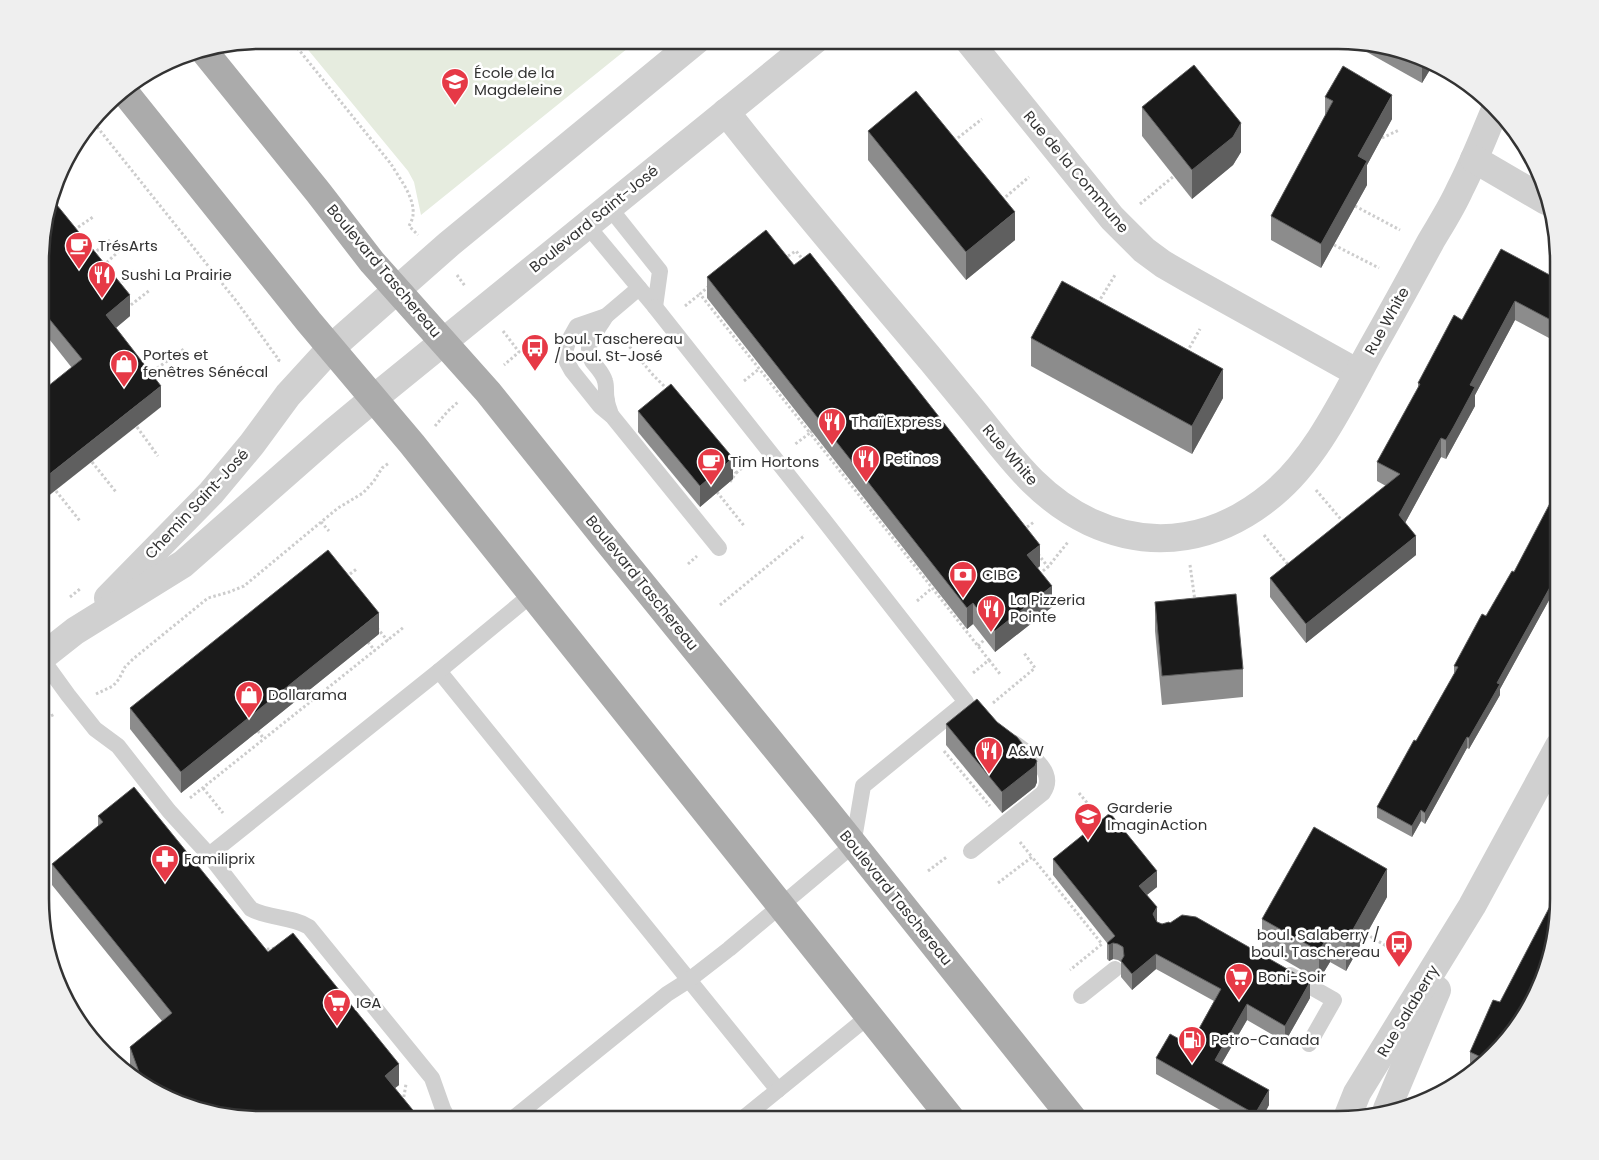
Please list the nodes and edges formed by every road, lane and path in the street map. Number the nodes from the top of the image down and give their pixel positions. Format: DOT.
graph roads {
  1 [pos="297,49"];
  2 [pos="686,49"];
  3 [pos="804,49"];
  4 [pos="975,49"];
  5 [pos="208,56"];
  6 [pos="128,96"];
  7 [pos="726,112"];
  8 [pos="1493,116"];
  9 [pos="982,119"];
  10 [pos="97,126"];
  11 [pos="1399,130"];
  12 [pos="1382,138"];
  13 [pos="949,145"];
  14 [pos="1474,159"];
  15 [pos="1174,176"];
  16 [pos="1028,177"];
  17 [pos="1540,198"];
  18 [pos="997,205"];
  19 [pos="1355,206"];
  20 [pos="609,207"];
  21 [pos="1135,208"];
  22 [pos="93,218"];
  23 [pos="586,224"];
  24 [pos="410,226"];
  25 [pos="1400,230"];
  26 [pos="72,231"];
  27 [pos="110,240"];
  28 [pos="1334,244"];
  29 [pos="119,251"];
  30 [pos="91,256"];
  31 [pos="788,256"];
  32 [pos="806,264"];
  33 [pos="101,267"];
  34 [pos="1379,268"];
  35 [pos="134,271"];
  36 [pos="454,273"];
  37 [pos="1115,275"];
  38 [pos="715,282"];
  39 [pos="116,286"];
  40 [pos="467,287"];
  41 [pos="639,288"];
  42 [pos="397,289"];
  43 [pos="150,290"];
  44 [pos="700,294"];
  45 [pos="655,307"];
  46 [pos="683,307"];
  47 [pos="1096,307"];
  48 [pos="125,310"];
  49 [pos="610,322"];
  50 [pos="1200,329"];
  51 [pos="506,335"];
  52 [pos="443,341"];
  53 [pos="331,348"];
  54 [pos="184,349"];
  55 [pos="519,352"];
  56 [pos="1185,355"];
  57 [pos="279,360"];
  58 [pos="1358,373"];
  59 [pos="148,375"];
  60 [pos="671,393"];
  61 [pos="373,399"];
  62 [pos="448,411"];
  63 [pos="612,416"];
  64 [pos="136,427"];
  65 [pos="432,429"];
  66 [pos="811,432"];
  67 [pos="788,449"];
  68 [pos="158,456"];
  69 [pos="754,459"];
  70 [pos="92,462"];
  71 [pos="730,465"];
  72 [pos="382,468"];
  73 [pos="736,473"];
  74 [pos="728,483"];
  75 [pos="1314,487"];
  76 [pos="722,488"];
  77 [pos="56,491"];
  78 [pos="116,492"];
  79 [pos="717,492"];
  80 [pos="711,497"];
  81 [pos="80,521"];
  82 [pos="1034,521"];
  83 [pos="321,522"];
  84 [pos="1345,524"];
  85 [pos="745,527"];
  86 [pos="798,529"];
  87 [pos="328,531"];
  88 [pos="1021,532"];
  89 [pos="1261,532"];
  90 [pos="1073,536"];
  91 [pos="719,548"];
  92 [pos="1037,553"];
  93 [pos="1189,557"];
  94 [pos="1048,567"];
  95 [pos="358,568"];
  96 [pos="1291,568"];
  97 [pos="1039,574"];
  98 [pos="341,582"];
  99 [pos="531,595"];
  100 [pos="720,604"];
  101 [pos="1196,609"];
  102 [pos="376,626"];
  103 [pos="404,627"];
  104 [pos="75,631"];
  105 [pos="985,639"];
  106 [pos="388,641"];
  107 [pos="368,642"];
  108 [pos="978,646"];
  109 [pos="375,651"];
  110 [pos="49,652"];
  111 [pos="1024,653"];
  112 [pos="989,660"];
  113 [pos="49,668"];
  114 [pos="440,671"];
  115 [pos="971,674"];
  116 [pos="1000,674"];
  117 [pos="97,693"];
  118 [pos="972,697"];
  119 [pos="988,707"];
  120 [pos="258,731"];
  121 [pos="1004,736"];
  122 [pos="264,739"];
  123 [pos="940,745"];
  124 [pos="1550,761"];
  125 [pos="980,787"];
  126 [pos="203,788"];
  127 [pos="977,790"];
  128 [pos="1079,793"];
  129 [pos="184,803"];
  130 [pos="993,810"];
  131 [pos="1107,827"];
  132 [pos="237,832"];
  133 [pos="1019,842"];
  134 [pos="854,845"];
  135 [pos="971,851"];
  136 [pos="953,852"];
  137 [pos="209,855"];
  138 [pos="1032,857"];
  139 [pos="928,871"];
  140 [pos="998,883"];
  141 [pos="782,906"];
  142 [pos="1472,906"];
  143 [pos="1366,934"];
  144 [pos="277,948"];
  145 [pos="259,950"];
  146 [pos="1405,957"];
  147 [pos="1275,966"];
  148 [pos="1115,969"];
  149 [pos="1070,970"];
  150 [pos="689,980"];
  151 [pos="1081,996"];
  152 [pos="869,1016"];
  153 [pos="1309,1044"];
  154 [pos="401,1078"];
  155 [pos="778,1090"];
  156 [pos="1389,1105"];
  157 [pos="402,1109"];
  158 [pos="444,1111"];
  159 [pos="522,1111"];
  160 [pos="752,1111"];
  161 [pos="945,1111"];
  162 [pos="1067,1111"];
  163 [pos="1350,1111"];
  1 -- 24 [label="path"];
  2 -- 42 [label="street"];
  3 -- 7 [label="street, Boulevard Saint-José"];
  4 -- 58 [label="street, Rue de la Commune"];
  5 -- 42 [label="main road, Boulevard Taschereau"];
  6 -- 53 [label="main road"];
  7 -- 20 [label="street, Boulevard Saint-José"];
  7 -- 58 [label="street, Rue White"];
  8 -- 14 [label="street, Rue White"];
  9 -- 13 [label="path"];
  10 -- 57 [label="path"];
  11 -- 12 [label="path"];
  14 -- 17 [label="street"];
  14 -- 58 [label="street, Rue White"];
  15 -- 21 [label="path"];
  16 -- 18 [label="path"];
  19 -- 25 [label="path"];
  20 -- 23 [label="street, Boulevard Saint-José"];
  20 -- 45 [label="lane"];
  22 -- 26 [label="path"];
  23 -- 41 [label="lane"];
  23 -- 52 [label="street, Boulevard Saint-José"];
  27 -- 30 [label="path"];
  28 -- 34 [label="path"];
  29 -- 33 [label="path"];
  31 -- 32 [label="path"];
  35 -- 39 [label="path"];
  36 -- 40 [label="path"];
  37 -- 47 [label="path"];
  38 -- 44 [label="path"];
  41 -- 45 [label="lane"];
  41 -- 49 [label="lane"];
  42 -- 52 [label="main road, Boulevard Taschereau"];
  42 -- 53 [label="street"];
  43 -- 48 [label="path"];
  44 -- 46 [label="path"];
  44 -- 66 [label="path"];
  45 -- 134 [label="lane"];
  49 -- 60 [label="path"];
  49 -- 63 [label="lane"];
  49 -- 63 [label="lane"];
  50 -- 56 [label="path"];
  51 -- 55 [label="path"];
  52 -- 61 [label="street, Boulevard Saint-José"];
  52 -- 134 [label="main road, Boulevard Taschereau"];
  53 -- 61 [label="main road"];
  53 -- 104 [label="street, Chemin Saint-José"];
  54 -- 59 [label="path"];
  61 -- 99 [label="main road"];
  61 -- 104 [label="street, Chemin Saint-José"];
  62 -- 65 [label="path"];
  63 -- 91 [label="lane"];
  64 -- 68 [label="path"];
  66 -- 67 [label="path"];
  66 -- 108 [label="path"];
  69 -- 73 [label="path"];
  70 -- 78 [label="path"];
  71 -- 73 [label="path"];
  72 -- 83 [label="path"];
  73 -- 74 [label="path"];
  75 -- 84 [label="path"];
  76 -- 79 [label="path"];
  77 -- 81 [label="path"];
  79 -- 80 [label="path"];
  79 -- 85 [label="path"];
  82 -- 88 [label="path"];
  83 -- 87 [label="path"];
  83 -- 117 [label="path"];
  86 -- 100 [label="path"];
  89 -- 96 [label="path"];
  90 -- 94 [label="path"];
  92 -- 94 [label="path"];
  93 -- 101 [label="path"];
  94 -- 97 [label="path"];
  95 -- 98 [label="path"];
  99 -- 114 [label="lane"];
  99 -- 141 [label="main road"];
  102 -- 106 [label="path"];
  103 -- 106 [label="path"];
  104 -- 110 [label="street, Chemin Saint-José"];
  105 -- 108 [label="path"];
  106 -- 109 [label="path"];
  107 -- 109 [label="path"];
  108 -- 112 [label="path"];
  109 -- 122 [label="path"];
  111 -- 119 [label="path"];
  112 -- 115 [label="path"];
  112 -- 116 [label="path"];
  113 -- 137 [label="lane"];
  114 -- 132 [label="lane"];
  114 -- 150 [label="lane"];
  118 -- 119 [label="lane"];
  120 -- 122 [label="path"];
  121 -- 135 [label="lane"];
  122 -- 126 [label="path"];
  123 -- 127 [label="path"];
  124 -- 142 [label="street, Rue Salaberry"];
  125 -- 127 [label="path"];
  126 -- 129 [label="path"];
  126 -- 132 [label="path"];
  127 -- 130 [label="path"];
  128 -- 131 [label="path"];
  132 -- 137 [label="lane"];
  133 -- 138 [label="path"];
  134 -- 141 [label="lane"];
  134 -- 162 [label="main road, Boulevard Taschereau"];
  136 -- 139 [label="path"];
  137 -- 158 [label="lane"];
  138 -- 140 [label="path"];
  138 -- 149 [label="path"];
  141 -- 150 [label="lane"];
  141 -- 152 [label="main road"];
  142 -- 156 [label="street, Rue Salaberry"];
  142 -- 163 [label="street, Rue Salaberry"];
  143 -- 146 [label="path"];
  144 -- 145 [label="path"];
  147 -- 153 [label="lane"];
  148 -- 151 [label="lane"];
  150 -- 155 [label="lane"];
  150 -- 159 [label="lane"];
  152 -- 155 [label="lane"];
  152 -- 161 [label="main road"];
  154 -- 157 [label="path"];
  155 -- 160 [label="lane"];
}
